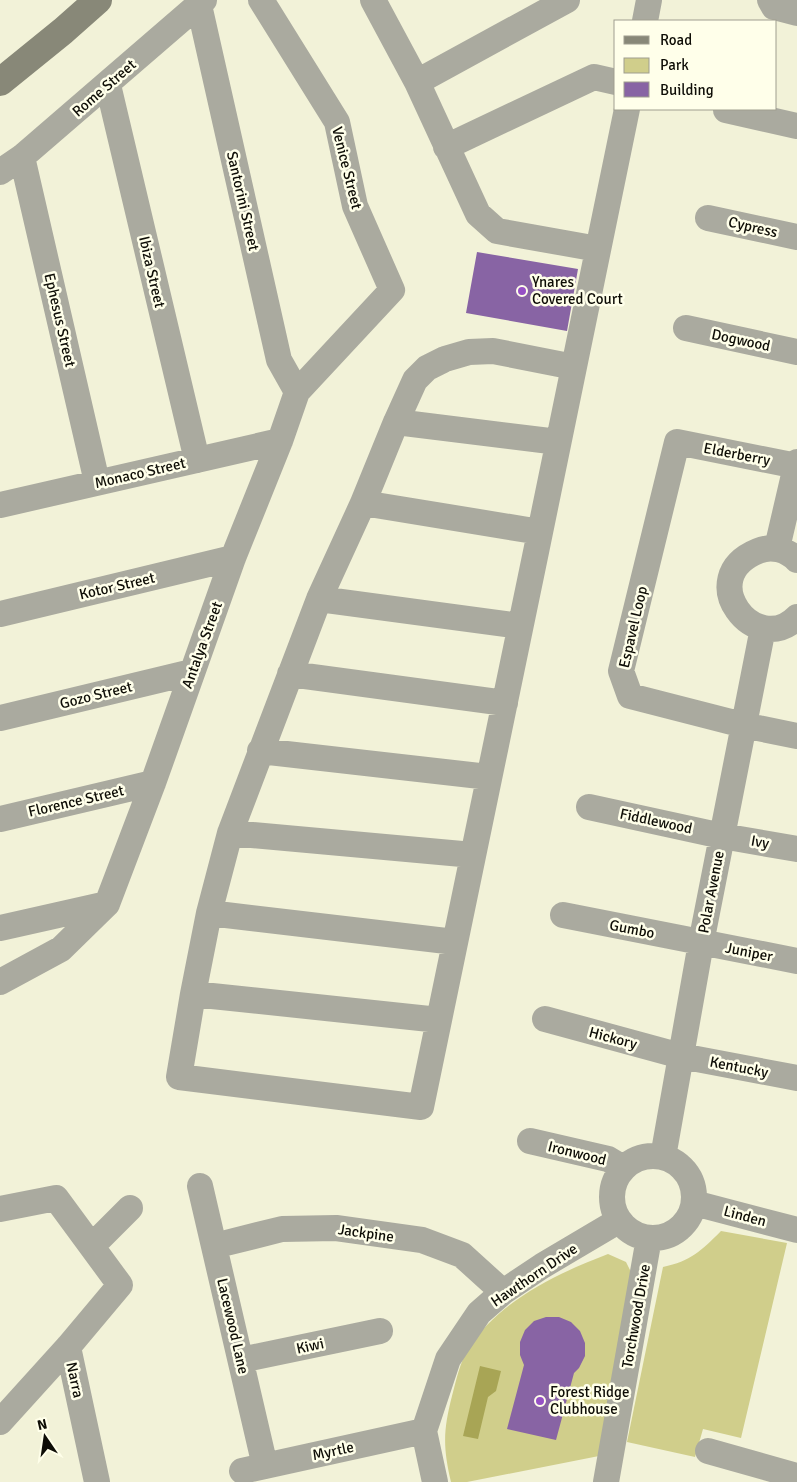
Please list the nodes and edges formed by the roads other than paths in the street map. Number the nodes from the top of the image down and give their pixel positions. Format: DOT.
graph roads {
  1 [pos="98,0"];
  2 [pos="261,0"];
  3 [pos="568,0"];
  4 [pos="649,0"];
  5 [pos="770,0"];
  6 [pos="381,2"];
  7 [pos="201,3"];
  8 [pos="797,13"];
  9 [pos="645,20"];
  10 [pos="0,82"];
  11 [pos="416,82"];
  12 [pos="614,82"];
  13 [pos="108,85"];
  14 [pos="627,110"];
  15 [pos="726,110"];
  16 [pos="797,126"];
  17 [pos="446,146"];
  18 [pos="22,157"];
  19 [pos="0,172"];
  20 [pos="708,218"];
  21 [pos="797,237"];
  22 [pos="598,249"];
  23 [pos="392,290"];
  24 [pos="686,328"];
  25 [pos="797,352"];
  26 [pos="574,367"];
  27 [pos="297,392"];
  28 [pos="396,422"];
  29 [pos="280,441"];
  30 [pos="558,442"];
  31 [pos="677,442"];
  32 [pos="197,460"];
  33 [pos="797,465"];
  34 [pos="98,482"];
  35 [pos="364,503"];
  36 [pos="0,505"];
  37 [pos="540,532"];
  38 [pos="787,554"];
  39 [pos="233,558"];
  40 [pos="319,599"];
  41 [pos="0,614"];
  42 [pos="797,617"];
  43 [pos="520,626"];
  44 [pos="763,628"];
  45 [pos="192,672"];
  46 [pos="290,674"];
  47 [pos="504,703"];
  48 [pos="0,718"];
  49 [pos="743,725"];
  50 [pos="797,736"];
  51 [pos="260,751"];
  52 [pos="489,777"];
  53 [pos="153,783"];
  54 [pos="589,807"];
  55 [pos="0,819"];
  56 [pos="230,833"];
  57 [pos="722,836"];
  58 [pos="797,849"];
  59 [pos="473,855"];
  60 [pos="107,904"];
  61 [pos="209,913"];
  62 [pos="563,915"];
  63 [pos="0,928"];
  64 [pos="455,942"];
  65 [pos="701,943"];
  66 [pos="797,961"];
  67 [pos="0,982"];
  68 [pos="193,994"];
  69 [pos="439,1020"];
  70 [pos="545,1020"];
  71 [pos="682,1056"];
  72 [pos="797,1078"];
  73 [pos="530,1142"];
  74 [pos="663,1157"];
  75 [pos="623,1168"];
  76 [pos="200,1186"];
  77 [pos="694,1203"];
  78 [pos="130,1208"];
  79 [pos="0,1209"];
  80 [pos="618,1221"];
  81 [pos="797,1230"];
  82 [pos="649,1238"];
  83 [pos="92,1246"];
  84 [pos="214,1246"];
  85 [pos="503,1292"];
  86 [pos="380,1331"];
  87 [pos="68,1347"];
  88 [pos="241,1360"];
  89 [pos="0,1422"];
  90 [pos="424,1431"];
  91 [pos="708,1451"];
  92 [pos="254,1468"];
  93 [pos="793,1471"];
  94 [pos="97,1482"];
  95 [pos="435,1482"];
  96 [pos="606,1482"];
  1 -- 10 [label="street"];
  2 -- 23 [label="street, Venice Street"];
  3 -- 11 [label="street"];
  4 -- 9 [label="street"];
  5 -- 8 [label="street"];
  6 -- 11 [label="street"];
  7 -- 13 [label="street, Rome Street"];
  7 -- 27 [label="street, Santorini Street"];
  11 -- 17 [label="street"];
  12 -- 17 [label="street"];
  13 -- 18 [label="street, Rome Street"];
  13 -- 32 [label="street, Ibiza Street"];
  14 -- 22 [label="street"];
  15 -- 16 [label="street"];
  17 -- 22 [label="street"];
  18 -- 19 [label="street, Rome Street"];
  18 -- 34 [label="street, Ephesus Street"];
  20 -- 21 [label="street, Cypress"];
  22 -- 26 [label="street"];
  23 -- 27 [label="street, Antalya Street"];
  24 -- 25 [label="street, Dogwood"];
  26 -- 28 [label="street"];
  26 -- 30 [label="street"];
  27 -- 29 [label="street, Antalya Street"];
  28 -- 30 [label="street"];
  28 -- 35 [label="street"];
  29 -- 32 [label="street, Monaco Street"];
  29 -- 39 [label="street, Antalya Street"];
  30 -- 37 [label="street"];
  31 -- 33 [label="street, Elderberry"];
  31 -- 49 [label="street, Espavel Loop"];
  32 -- 34 [label="street, Monaco Street"];
  33 -- 38 [label="street"];
  34 -- 36 [label="street, Monaco Street"];
  35 -- 37 [label="street"];
  35 -- 40 [label="street"];
  37 -- 43 [label="street"];
  38 -- 44 [label="street"];
  39 -- 41 [label="street, Kotor Street"];
  39 -- 45 [label="street, Antalya Street"];
  40 -- 43 [label="street"];
  40 -- 46 [label="street"];
  42 -- 44 [label="street"];
  43 -- 47 [label="street"];
  44 -- 49 [label="street, Polar Avenue"];
  45 -- 48 [label="street, Gozo Street"];
  45 -- 53 [label="street, Antalya Street"];
  46 -- 47 [label="street"];
  46 -- 51 [label="street"];
  47 -- 52 [label="street"];
  49 -- 50 [label="street"];
  49 -- 57 [label="street, Polar Avenue"];
  51 -- 52 [label="street"];
  51 -- 56 [label="street"];
  52 -- 59 [label="street"];
  53 -- 55 [label="street, Florence Street"];
  53 -- 60 [label="street, Antalya Street"];
  54 -- 57 [label="street, Fiddlewood"];
  56 -- 59 [label="street"];
  56 -- 61 [label="street"];
  57 -- 58 [label="street, Ivy"];
  57 -- 65 [label="street, Polar Avenue"];
  59 -- 64 [label="street"];
  60 -- 63 [label="street"];
  60 -- 67 [label="street, Antalya Street"];
  61 -- 64 [label="street"];
  61 -- 68 [label="street"];
  62 -- 65 [label="street, Gumbo"];
  64 -- 69 [label="street"];
  65 -- 66 [label="street, Juniper"];
  65 -- 71 [label="street, Polar Avenue"];
  68 -- 69 [label="street"];
  68 -- 69 [label="street"];
  70 -- 71 [label="street, Hickory"];
  71 -- 72 [label="street, Kentucky"];
  71 -- 74 [label="street, Polar Avenue"];
  73 -- 75 [label="street, Ironwood"];
  74 -- 75 [label="street"];
  74 -- 77 [label="street"];
  75 -- 80 [label="street"];
  76 -- 84 [label="street, Lacewood Lane"];
  77 -- 81 [label="street, Linden"];
  77 -- 82 [label="street"];
  78 -- 83 [label="street"];
  79 -- 83 [label="street"];
  80 -- 82 [label="street"];
  80 -- 85 [label="street, Hawthorn Drive"];
  82 -- 96 [label="street, Torchwood Drive"];
  83 -- 87 [label="street"];
  84 -- 85 [label="street, Jackpine"];
  84 -- 88 [label="street, Lacewood Lane"];
  85 -- 90 [label="street, Hawthorn Drive"];
  86 -- 88 [label="street, Kiwi"];
  87 -- 89 [label="street, Narra"];
  87 -- 94 [label="street, Narra"];
  88 -- 92 [label="street, Lacewood Lane"];
  90 -- 92 [label="street, Myrtle"];
  90 -- 95 [label="street"];
  91 -- 93 [label="street"];
}
